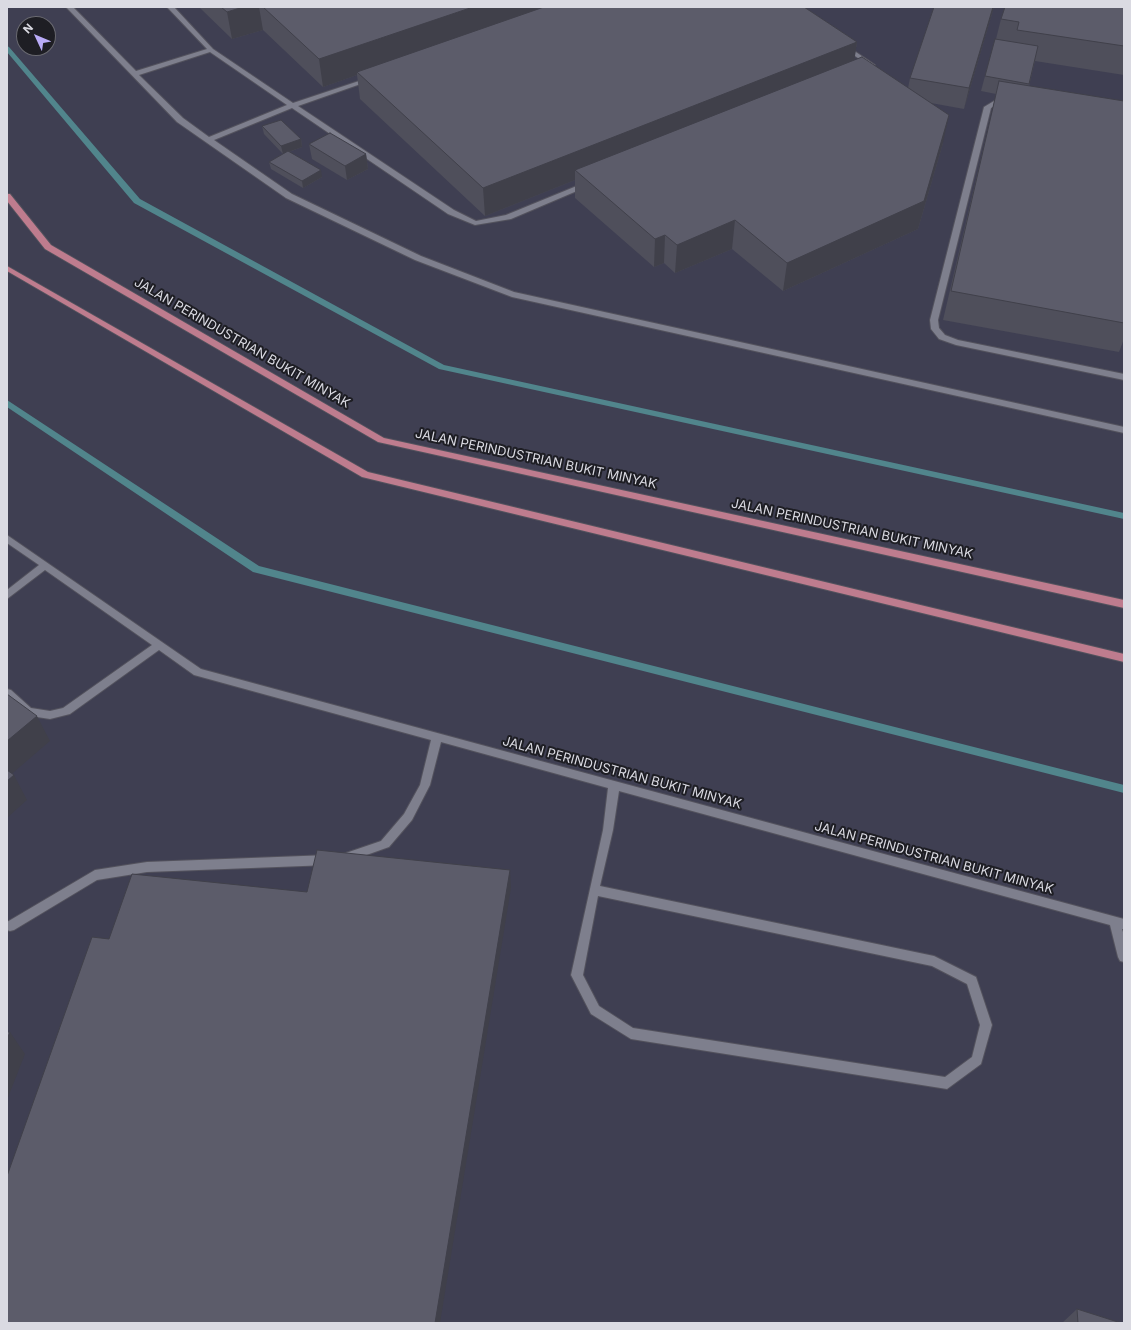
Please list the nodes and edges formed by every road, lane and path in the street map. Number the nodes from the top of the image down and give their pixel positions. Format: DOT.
graph roads {
  1 [pos="70,7"];
  2 [pos="170,7"];
  3 [pos="839,43"];
  4 [pos="211,50"];
  5 [pos="869,70"];
  6 [pos="135,74"];
  7 [pos="374,77"];
  8 [pos="293,105"];
  9 [pos="1015,105"];
  10 [pos="209,140"];
  11 [pos="596,182"];
  12 [pos="7,196"];
  13 [pos="7,268"];
  14 [pos="1124,377"];
  15 [pos="1124,430"];
  16 [pos="7,538"];
  17 [pos="45,565"];
  18 [pos="7,595"];
  19 [pos="1124,604"];
  20 [pos="159,645"];
  21 [pos="1124,658"];
  22 [pos="7,693"];
  23 [pos="437,737"];
  24 [pos="614,785"];
  25 [pos="594,890"];
  26 [pos="1120,923"];
  27 [pos="10,926"];
  28 [pos="1124,957"];
  1 -- 6 [label="street"];
  2 -- 4 [label="street"];
  3 -- 5 [label="street"];
  4 -- 6 [label="street"];
  4 -- 8 [label="street"];
  6 -- 10 [label="street"];
  7 -- 8 [label="street"];
  8 -- 10 [label="street"];
  8 -- 11 [label="street"];
  9 -- 14 [label="street"];
  10 -- 15 [label="street"];
  12 -- 19 [label="main road, JALAN PERINDUSTRIAN BUKIT MINYAK"];
  13 -- 21 [label="main road"];
  16 -- 17 [label="street, JALAN PERINDUSTRIAN BUKIT MINYAK"];
  17 -- 18 [label="street"];
  17 -- 20 [label="street, JALAN PERINDUSTRIAN BUKIT MINYAK"];
  20 -- 22 [label="street"];
  20 -- 23 [label="street, JALAN PERINDUSTRIAN BUKIT MINYAK"];
  23 -- 24 [label="street, JALAN PERINDUSTRIAN BUKIT MINYAK"];
  23 -- 27 [label="street"];
  24 -- 25 [label="street"];
  24 -- 26 [label="street, JALAN PERINDUSTRIAN BUKIT MINYAK"];
  25 -- 25 [label="street"];
  26 -- 28 [label="street"];
}
